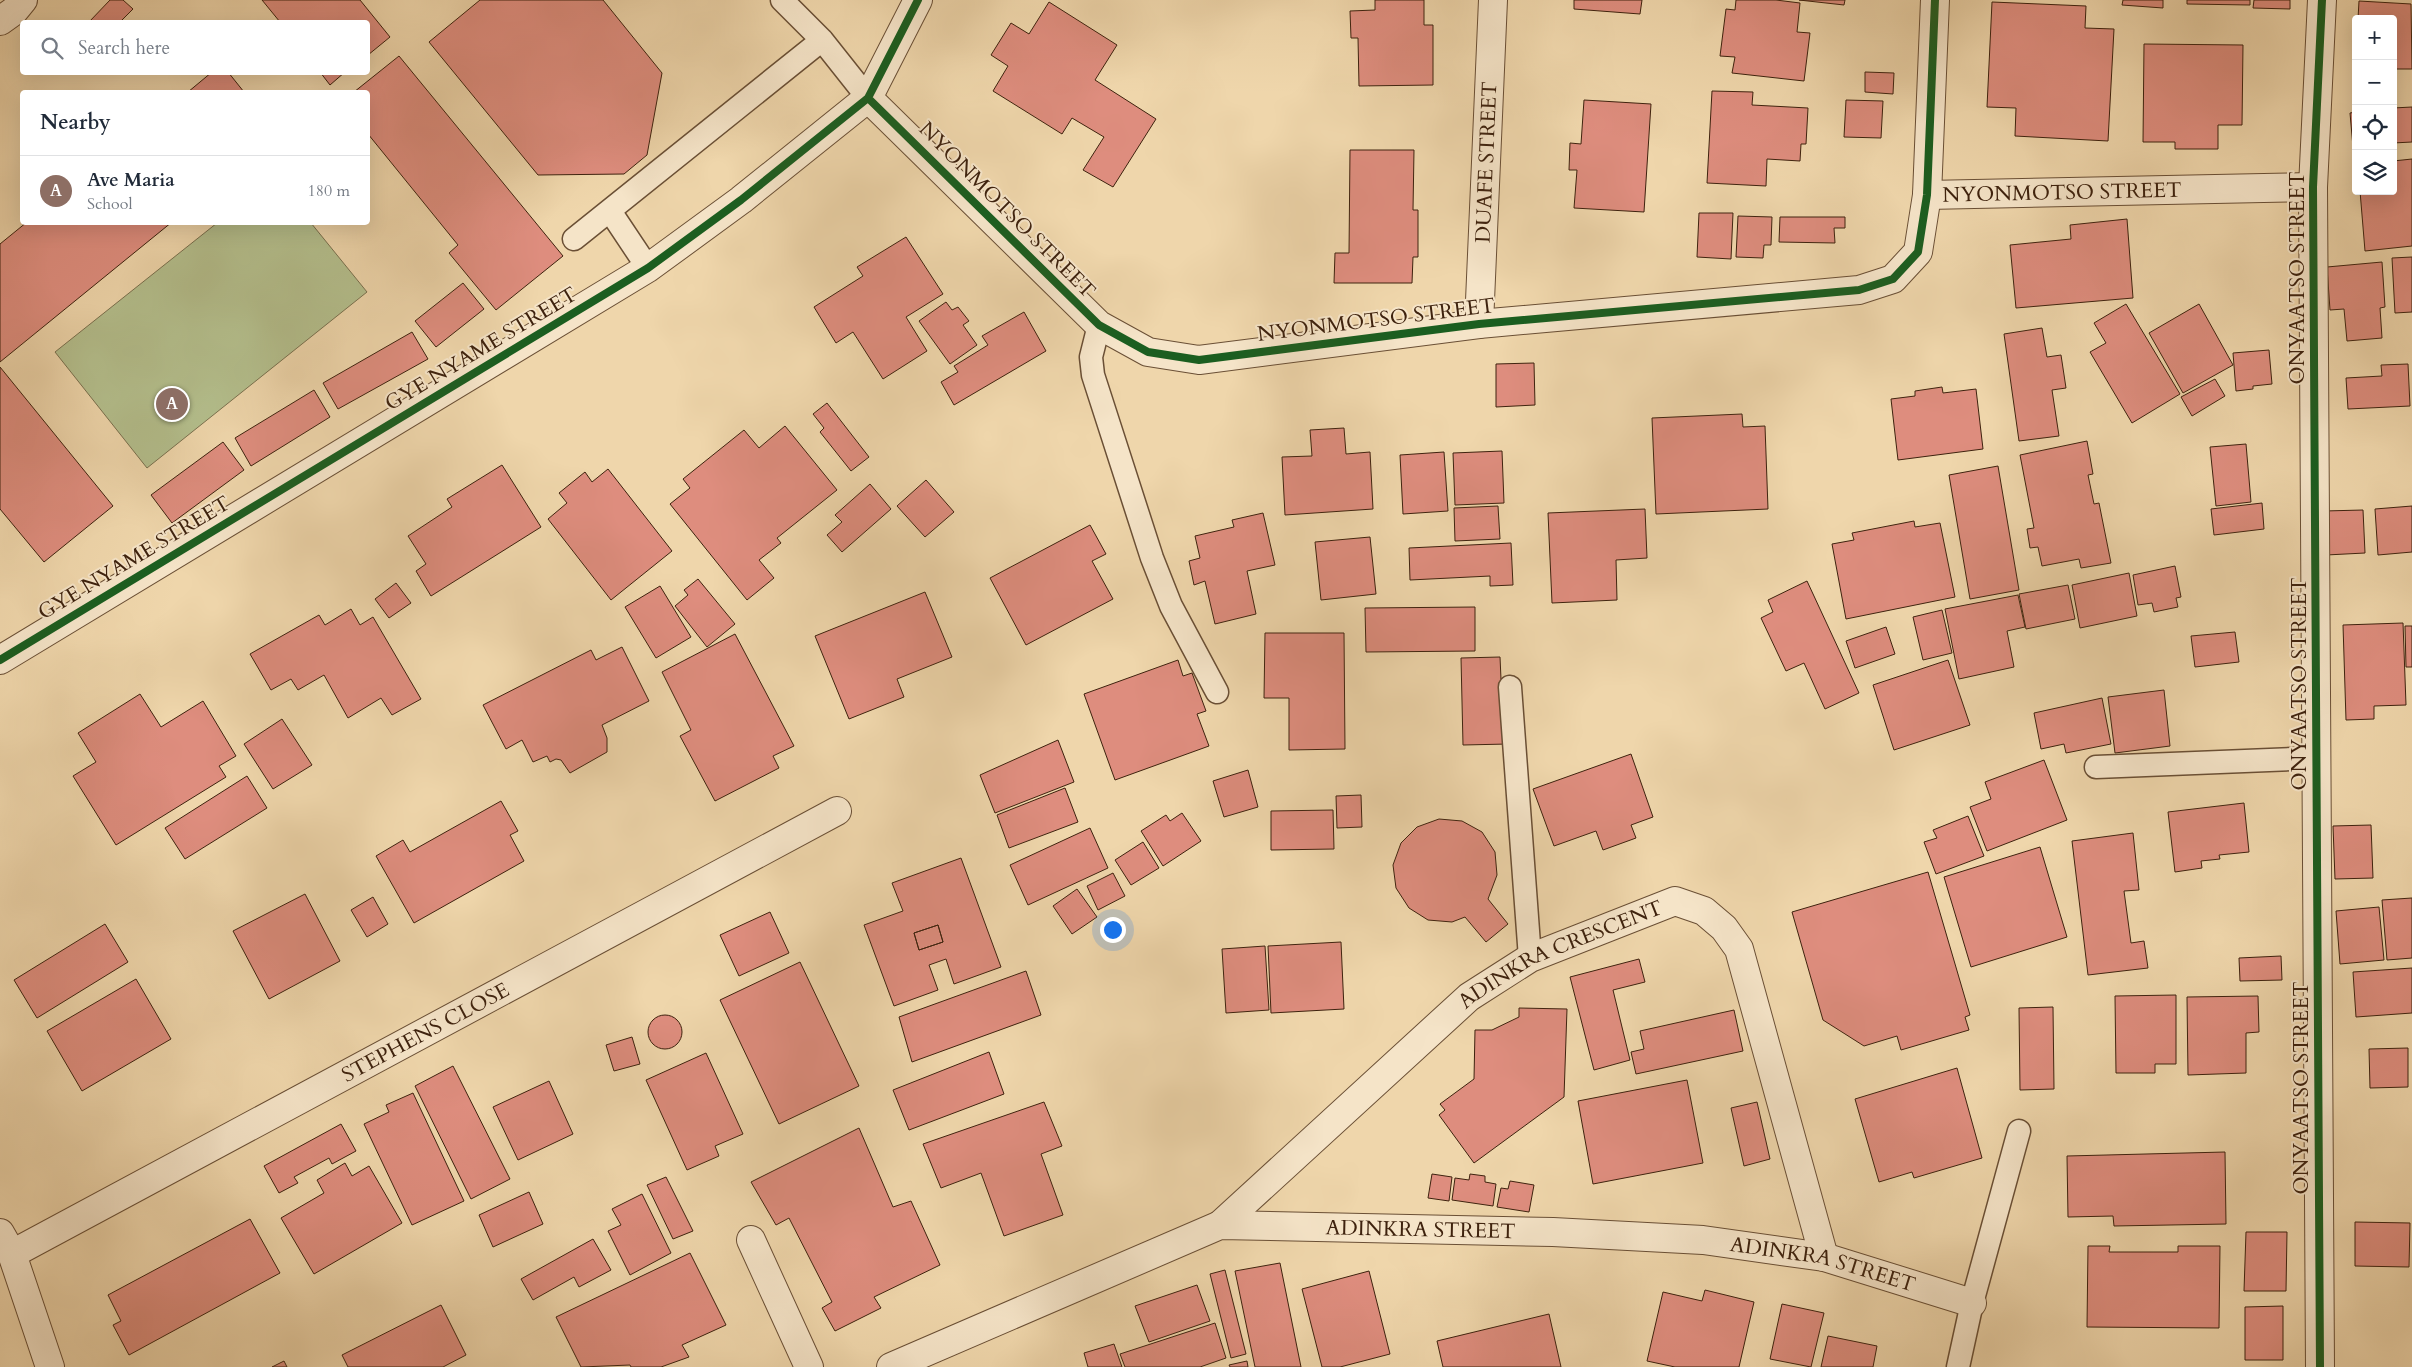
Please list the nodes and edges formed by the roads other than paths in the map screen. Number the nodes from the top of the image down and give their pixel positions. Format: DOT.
graph roads {
  1 [pos="782,0"];
  2 [pos="918,0"];
  3 [pos="1493,0"];
  4 [pos="1936,0"];
  5 [pos="2322,0"];
  6 [pos="822,40"];
  7 [pos="868,98"];
  8 [pos="2313,187"];
  9 [pos="1927,195"];
  10 [pos="610,211"];
  11 [pos="574,238"];
  12 [pos="648,268"];
  13 [pos="1479,324"];
  14 [pos="1099,325"];
  15 [pos="0,660"];
  16 [pos="1510,687"];
  17 [pos="1217,692"];
  18 [pos="2317,758"];
  19 [pos="2096,767"];
  20 [pos="837,811"];
  21 [pos="1530,958"];
  22 [pos="2019,1131"];
  23 [pos="1220,1225"];
  24 [pos="751,1240"];
  25 [pos="6,1244"];
  26 [pos="1824,1258"];
  27 [pos="1972,1303"];
  28 [pos="50,1367"];
  29 [pos="809,1367"];
  30 [pos="891,1367"];
  31 [pos="1958,1367"];
  32 [pos="2320,1367"];
  1 -- 6 [label="lane"];
  2 -- 7 [label="street, GYE NYAME STREET"];
  3 -- 13 [label="street, DUAFE STREET"];
  4 -- 9 [label="street"];
  5 -- 8 [label="street, ONYAATSO STREET"];
  6 -- 7 [label="lane"];
  6 -- 10 [label="lane"];
  7 -- 12 [label="street, GYE NYAME STREET"];
  7 -- 14 [label="street, NYONMOTSO STREET"];
  8 -- 9 [label="street, NYONMOTSO STREET"];
  8 -- 18 [label="street, ONYAATSO STREET"];
  9 -- 13 [label="street, NYONMOTSO STREET"];
  10 -- 11 [label="lane"];
  10 -- 12 [label="lane"];
  12 -- 15 [label="street, GYE NYAME STREET"];
  13 -- 14 [label="street, NYONMOTSO STREET"];
  14 -- 17 [label="lane"];
  16 -- 21 [label="lane"];
  18 -- 19 [label="lane"];
  18 -- 32 [label="street, ONYAATSO STREET"];
  20 -- 25 [label="street, STEPHENS CLOSE"];
  21 -- 23 [label="street, ADINKRA CRESCENT"];
  21 -- 26 [label="street, ADINKRA CRESCENT"];
  22 -- 27 [label="lane"];
  23 -- 26 [label="street, ADINKRA STREET"];
  23 -- 30 [label="street, ADINKRA STREET"];
  24 -- 29 [label="street"];
  25 -- 28 [label="street"];
  26 -- 27 [label="street, ADINKRA STREET"];
  27 -- 31 [label="lane"];
}
